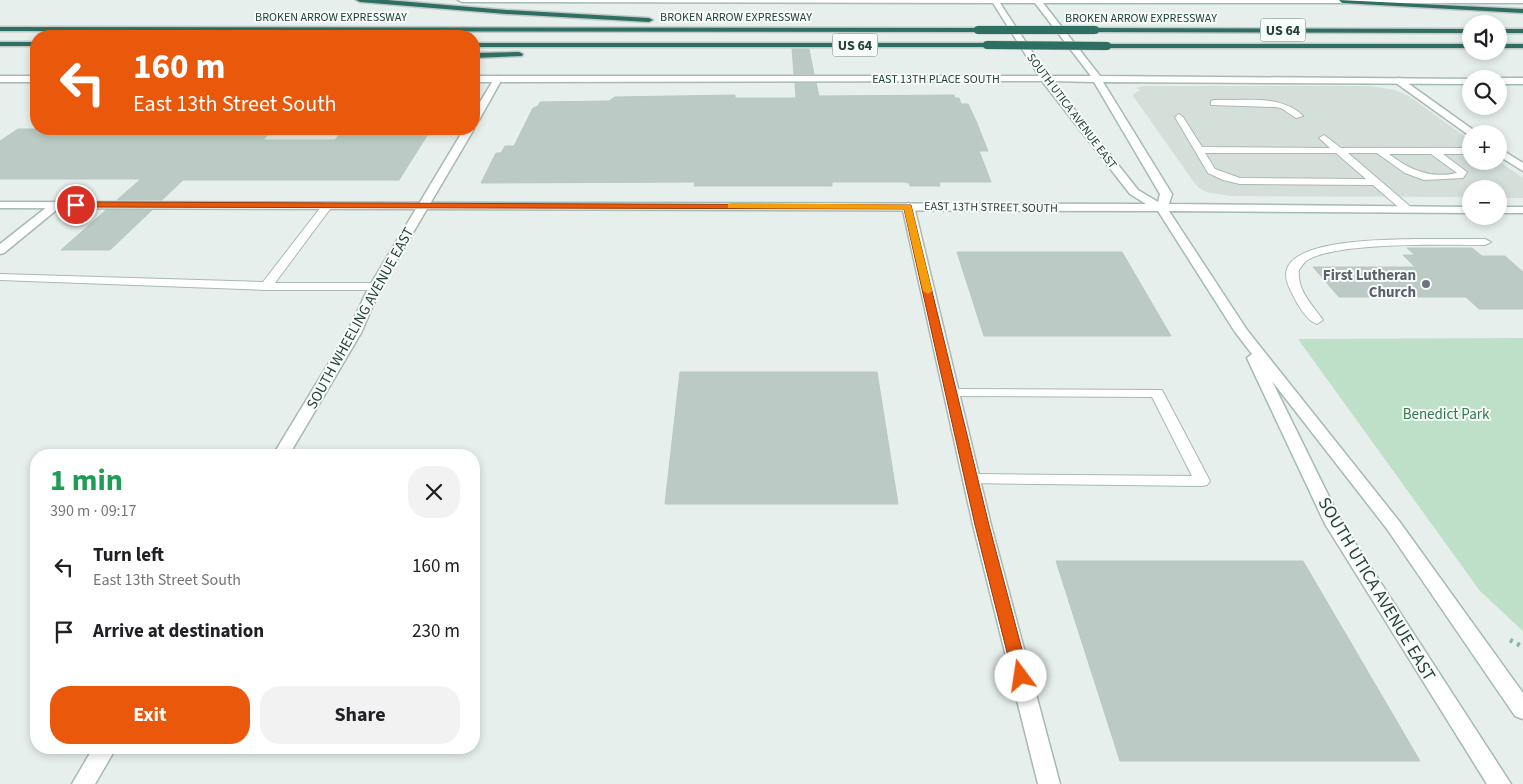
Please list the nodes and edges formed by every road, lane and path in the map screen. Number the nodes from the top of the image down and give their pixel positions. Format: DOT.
graph roads {
  1 [pos="360,0"];
  2 [pos="462,0"];
  3 [pos="952,0"];
  4 [pos="1283,0"];
  5 [pos="1433,0"];
  6 [pos="995,1"];
  7 [pos="1038,1"];
  8 [pos="1128,1"];
  9 [pos="1342,1"];
  10 [pos="1523,1"];
  11 [pos="1523,11"];
  12 [pos="0,29"];
  13 [pos="798,30"];
  14 [pos="1462,31"];
  15 [pos="1507,31"];
  16 [pos="1523,31"];
  17 [pos="0,44"];
  18 [pos="30,44"];
  19 [pos="480,44"];
  20 [pos="723,45"];
  21 [pos="1462,46"];
  22 [pos="1507,46"];
  23 [pos="1523,46"];
  24 [pos="480,56"];
  25 [pos="0,79"];
  26 [pos="30,79"];
  27 [pos="480,79"];
  28 [pos="498,79"];
  29 [pos="1045,79"];
  30 [pos="1096,79"];
  31 [pos="1399,81"];
  32 [pos="1462,81"];
  33 [pos="1507,81"];
  34 [pos="1523,81"];
  35 [pos="1214,104"];
  36 [pos="480,110"];
  37 [pos="1299,116"];
  38 [pos="1179,117"];
  39 [pos="1462,126"];
  40 [pos="465,135"];
  41 [pos="1324,138"];
  42 [pos="1198,150"];
  43 [pos="1338,151"];
  44 [pos="1380,151"];
  45 [pos="1433,151"];
  46 [pos="1462,151"];
  47 [pos="1507,157"];
  48 [pos="1523,168"];
  49 [pos="1374,182"];
  50 [pos="0,205"];
  51 [pos="56,205"];
  52 [pos="328,205"];
  53 [pos="424,205"];
  54 [pos="908,206"];
  55 [pos="1162,209"];
  56 [pos="1408,210"];
  57 [pos="1462,210"];
  58 [pos="1507,210"];
  59 [pos="1523,210"];
  60 [pos="1485,242"];
  61 [pos="0,250"];
  62 [pos="0,277"];
  63 [pos="266,286"];
  64 [pos="375,287"];
  65 [pos="1317,320"];
  66 [pos="1242,332"];
  67 [pos="952,392"];
  68 [pos="285,449"];
  69 [pos="972,479"];
  70 [pos="1510,640"];
  71 [pos="1523,648"];
  72 [pos="1523,710"];
  73 [pos="101,754"];
  74 [pos="83,784"];
  75 [pos="1049,784"];
  76 [pos="1500,784"];
  1 -- 13 [label="highway"];
  2 -- 3 [label="street"];
  3 -- 6 [label="street"];
  4 -- 8 [label="street"];
  4 -- 9 [label="street"];
  5 -- 9 [label="street"];
  5 -- 10 [label="street"];
  6 -- 7 [label="street"];
  6 -- 29 [label="street, SOUTH UTICA AVENUE EAST"];
  7 -- 8 [label="street"];
  7 -- 30 [label="street"];
  9 -- 11 [label="highway"];
  12 -- 13 [label="highway, BROKEN ARROW EXPRESSWAY / US 64"];
  13 -- 14 [label="highway, BROKEN ARROW EXPRESSWAY / US 64, bridge"];
  15 -- 16 [label="highway"];
  17 -- 18 [label="highway"];
  19 -- 20 [label="highway, BROKEN ARROW EXPRESSWAY / US 64"];
  20 -- 21 [label="highway, BROKEN ARROW EXPRESSWAY / US 64, bridge"];
  20 -- 24 [label="highway"];
  22 -- 23 [label="highway"];
  25 -- 26 [label="street"];
  27 -- 28 [label="street, EAST 13TH PLACE SOUTH"];
  28 -- 29 [label="street, EAST 13TH PLACE SOUTH"];
  28 -- 36 [label="street"];
  29 -- 30 [label="street, EAST 13TH PLACE SOUTH"];
  29 -- 55 [label="street, SOUTH UTICA AVENUE EAST"];
  30 -- 31 [label="street, EAST 13TH PLACE SOUTH"];
  30 -- 55 [label="street"];
  31 -- 32 [label="street, EAST 13TH PLACE SOUTH"];
  31 -- 39 [label="street"];
  33 -- 34 [label="street"];
  35 -- 37 [label="lane"];
  38 -- 42 [label="lane"];
  40 -- 53 [label="street, SOUTH WHEELING AVENUE EAST"];
  41 -- 43 [label="lane"];
  42 -- 43 [label="lane"];
  42 -- 49 [label="lane"];
  43 -- 44 [label="lane"];
  43 -- 49 [label="lane"];
  44 -- 45 [label="lane"];
  44 -- 45 [label="lane"];
  45 -- 46 [label="lane"];
  47 -- 48 [label="street"];
  49 -- 56 [label="lane"];
  50 -- 51 [label="street, EAST 13TH STREET SOUTH"];
  51 -- 52 [label="street, EAST 13TH STREET SOUTH"];
  51 -- 61 [label="street"];
  52 -- 53 [label="street, EAST 13TH STREET SOUTH"];
  52 -- 63 [label="lane"];
  53 -- 54 [label="street, EAST 13TH STREET SOUTH"];
  53 -- 64 [label="street, SOUTH WHEELING AVENUE EAST"];
  54 -- 55 [label="street, EAST 13TH STREET SOUTH"];
  54 -- 67 [label="street"];
  55 -- 56 [label="street, EAST 13TH STREET SOUTH"];
  55 -- 66 [label="street, SOUTH UTICA AVENUE EAST"];
  56 -- 57 [label="street, EAST 13TH STREET SOUTH"];
  58 -- 59 [label="street"];
  60 -- 65 [label="lane"];
  62 -- 63 [label="lane"];
  63 -- 64 [label="lane"];
  64 -- 68 [label="street, SOUTH WHEELING AVENUE EAST"];
  66 -- 72 [label="street, SOUTH UTICA AVENUE EAST"];
  66 -- 76 [label="street, SOUTH UTICA AVENUE EAST"];
  67 -- 69 [label="street"];
  67 -- 69 [label="lane"];
  69 -- 75 [label="street"];
  70 -- 71 [label="path"];
  73 -- 74 [label="street"];
}
